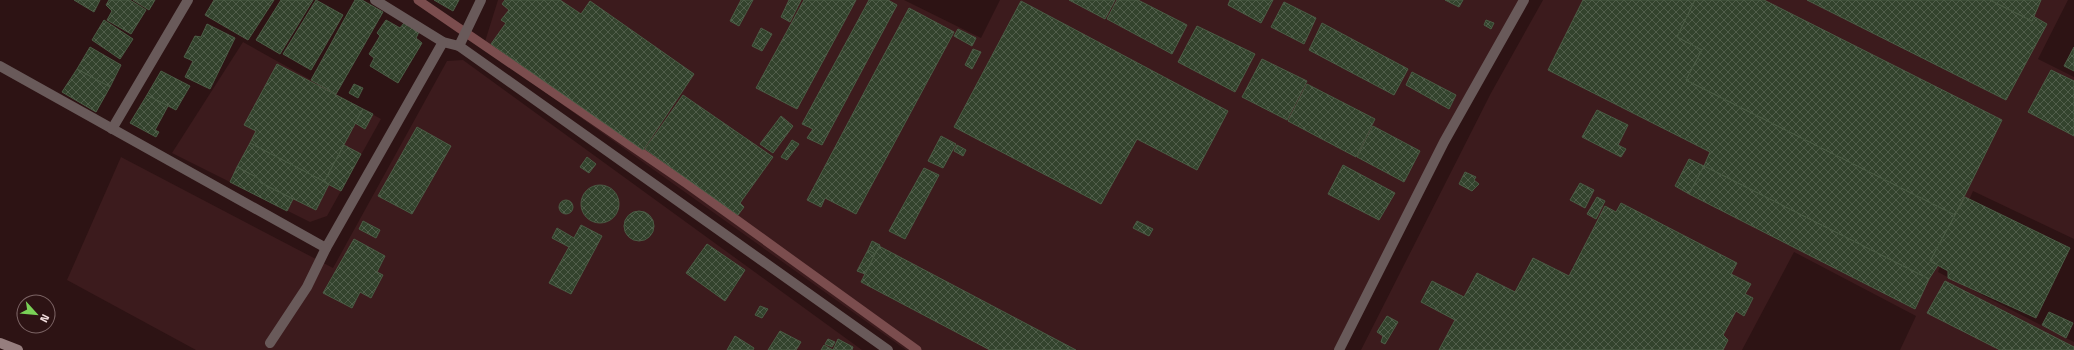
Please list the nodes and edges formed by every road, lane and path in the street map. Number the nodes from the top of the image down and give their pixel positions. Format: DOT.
graph roads {
  1 [pos="188,0"];
  2 [pos="375,0"];
  3 [pos="481,0"];
  4 [pos="1524,0"];
  5 [pos="443,42"];
  6 [pos="460,45"];
  7 [pos="0,66"];
  8 [pos="112,129"];
  9 [pos="326,248"];
  10 [pos="0,343"];
  11 [pos="270,343"];
  12 [pos="18,350"];
  13 [pos="888,350"];
  14 [pos="1339,350"];
  1 -- 8 [label="street"];
  2 -- 5 [label="street"];
  3 -- 6 [label="street"];
  4 -- 14 [label="street"];
  5 -- 6 [label="street"];
  5 -- 9 [label="street"];
  6 -- 13 [label="street"];
  7 -- 8 [label="street"];
  8 -- 9 [label="street"];
  9 -- 11 [label="street"];
  10 -- 12 [label="main road"];
}
